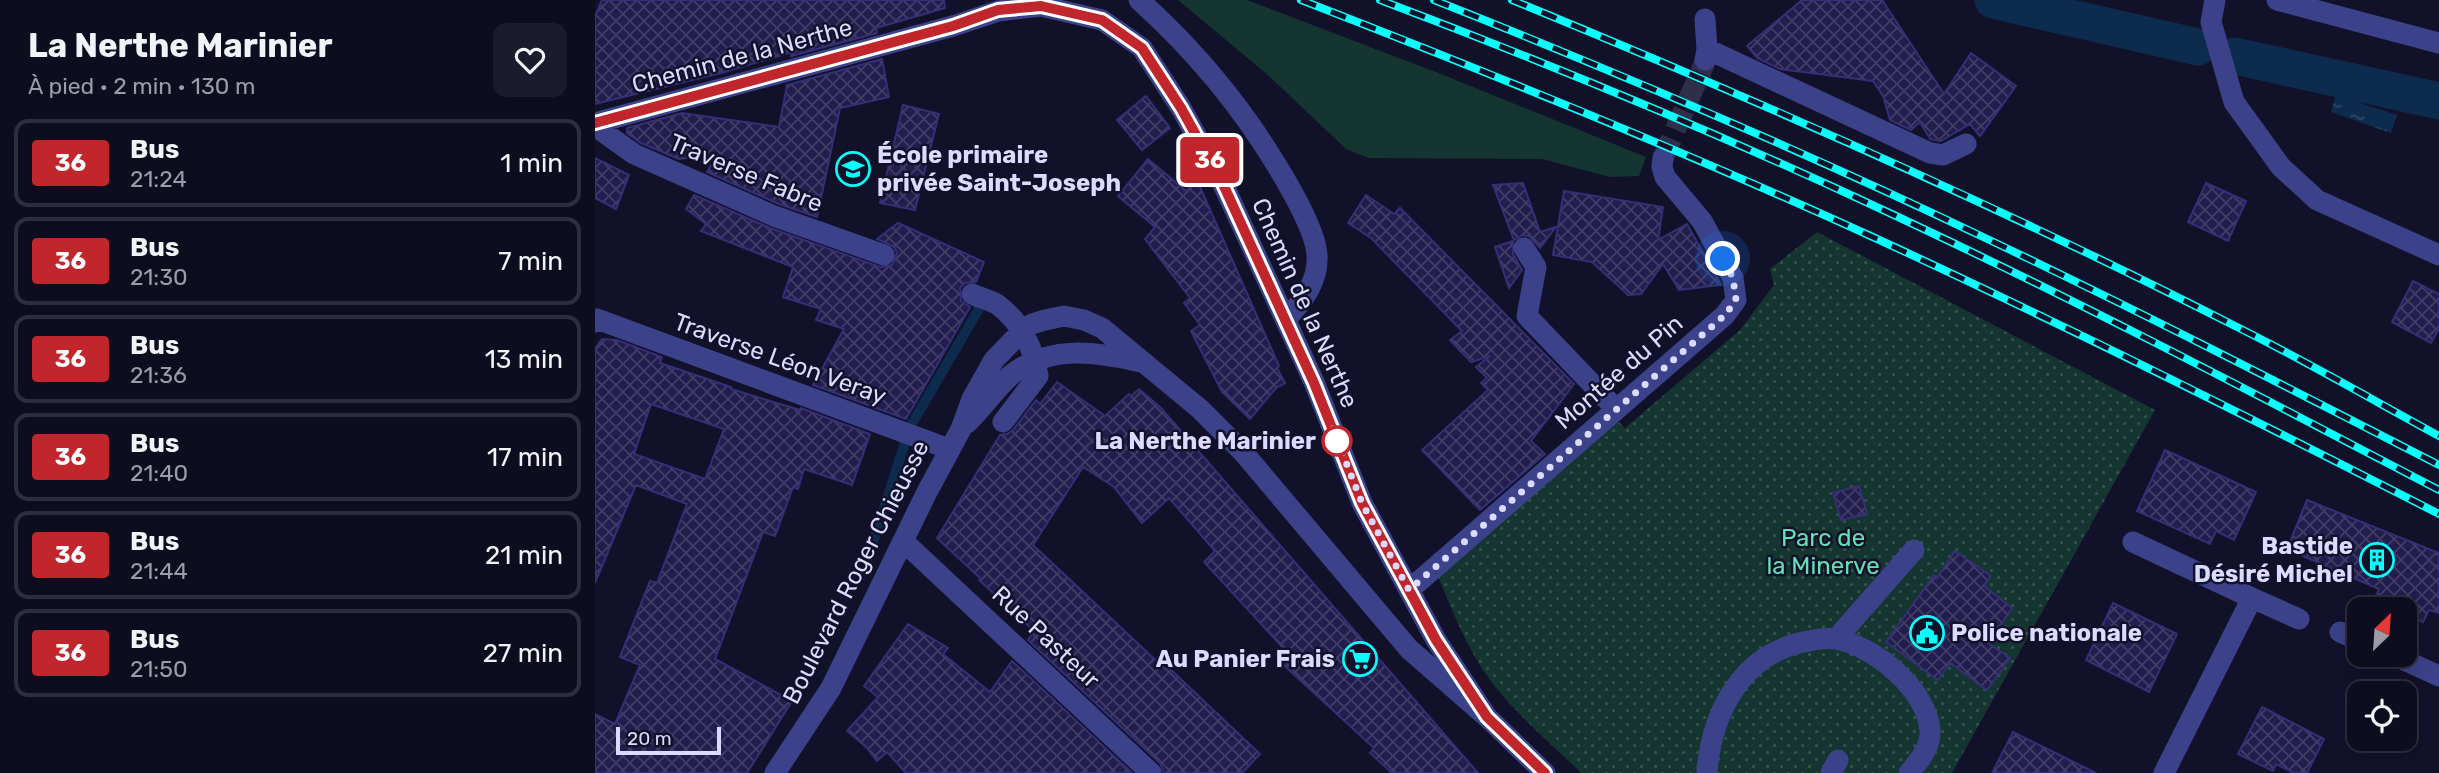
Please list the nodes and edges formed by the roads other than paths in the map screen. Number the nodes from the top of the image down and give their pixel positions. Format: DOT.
graph roads {
  1 [pos="1139,0"];
  2 [pos="2215,0"];
  3 [pos="2277,0"];
  4 [pos="1705,19"];
  5 [pos="2439,43"];
  6 [pos="595,125"];
  7 [pos="1966,144"];
  8 [pos="1663,158"];
  9 [pos="1524,247"];
  10 [pos="2439,255"];
  11 [pos="884,256"];
  12 [pos="972,294"];
  13 [pos="1286,319"];
  14 [pos="595,322"];
  15 [pos="1021,332"];
  16 [pos="1036,361"];
  17 [pos="1141,362"];
  18 [pos="1616,409"];
  19 [pos="1003,422"];
  20 [pos="961,429"];
  21 [pos="949,449"];
  22 [pos="903,541"];
  23 [pos="2133,542"];
  24 [pos="1914,550"];
  25 [pos="1409,590"];
  26 [pos="2252,598"];
  27 [pos="2299,619"];
  28 [pos="1836,639"];
  29 [pos="2417,666"];
  30 [pos="2434,674"];
  31 [pos="1487,717"];
  32 [pos="785,769"];
  33 [pos="1151,773"];
  34 [pos="1545,773"];
  35 [pos="1707,773"];
  36 [pos="1909,773"];
  37 [pos="2165,773"];
  1 -- 13 [label="street"];
  2 -- 10 [label="street"];
  3 -- 5 [label="street"];
  4 -- 7 [label="street"];
  6 -- 11 [label="street, Traverse Fabre"];
  6 -- 13 [label="street, Chemin de la Nerthe"];
  8 -- 18 [label="street, Montée du Pin"];
  9 -- 18 [label="street"];
  12 -- 15 [label="street"];
  13 -- 25 [label="street, Chemin de la Nerthe"];
  14 -- 21 [label="street, Traverse Léon Veray"];
  15 -- 16 [label="street"];
  15 -- 17 [label="street, Boulevard Roger Chieusse"];
  15 -- 20 [label="street, Boulevard Roger Chieusse"];
  16 -- 17 [label="street, Boulevard Roger Chieusse"];
  16 -- 19 [label="street"];
  16 -- 20 [label="street, Boulevard Roger Chieusse"];
  17 -- 31 [label="street, Boulevard Roger Chieusse"];
  18 -- 25 [label="street, Montée du Pin"];
  20 -- 21 [label="street, Boulevard Roger Chieusse"];
  21 -- 22 [label="street, Boulevard Roger Chieusse"];
  22 -- 32 [label="street, Boulevard Roger Chieusse"];
  22 -- 33 [label="street, Rue Pasteur"];
  23 -- 26 [label="street"];
  24 -- 28 [label="street"];
  25 -- 31 [label="street, Chemin de la Nerthe"];
  26 -- 27 [label="street"];
  26 -- 37 [label="street"];
  28 -- 35 [label="street"];
  28 -- 36 [label="street"];
  29 -- 30 [label="street"];
  31 -- 34 [label="street, Boulevard Roger Chieusse"];
}
